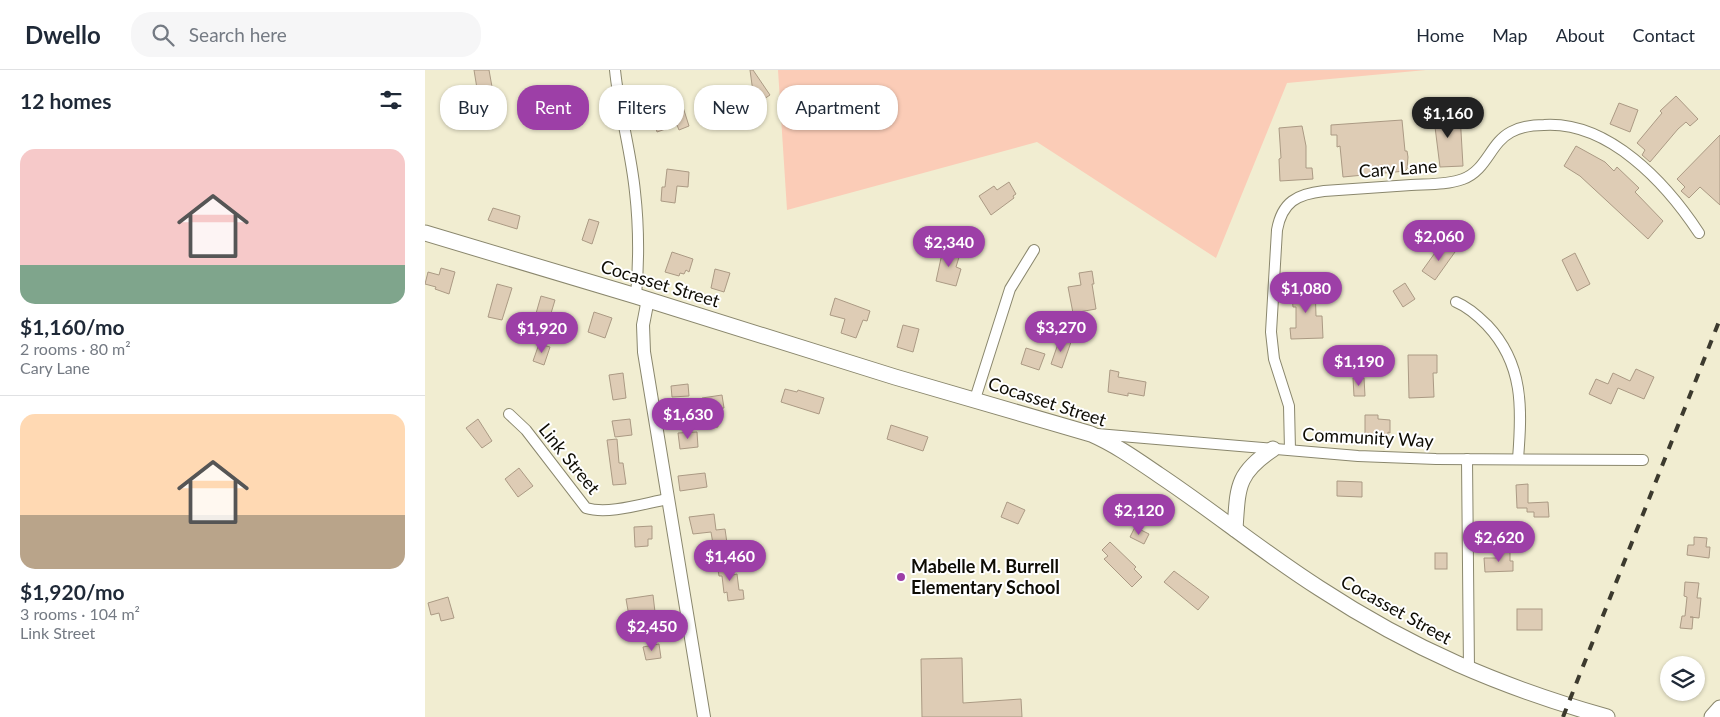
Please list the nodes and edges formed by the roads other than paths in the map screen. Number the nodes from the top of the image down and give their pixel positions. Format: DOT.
graph roads {
  1 [pos="615,70"];
  2 [pos="425,233"];
  3 [pos="1699,233"];
  4 [pos="1034,250"];
  5 [pos="643,298"];
  6 [pos="1457,302"];
  7 [pos="975,399"];
  8 [pos="509,414"];
  9 [pos="1091,434"];
  10 [pos="1273,449"];
  11 [pos="1290,450"];
  12 [pos="1467,459"];
  13 [pos="1518,459"];
  14 [pos="1643,460"];
  15 [pos="668,499"];
  16 [pos="1235,529"];
  17 [pos="1469,670"];
  18 [pos="1720,708"];
  19 [pos="704,717"];
  20 [pos="1607,717"];
  21 [pos="1712,717"];
  1 -- 5 [label="street"];
  2 -- 5 [label="main road, Cocasset Street"];
  3 -- 11 [label="street, Cary Lane"];
  4 -- 7 [label="street"];
  5 -- 7 [label="main road, Cocasset Street"];
  5 -- 15 [label="street"];
  6 -- 13 [label="street"];
  7 -- 9 [label="main road, Cocasset Street"];
  8 -- 15 [label="street, Link Street"];
  9 -- 10 [label="street, Community Way"];
  9 -- 16 [label="main road, Cocasset Street"];
  10 -- 11 [label="street, Community Way"];
  10 -- 16 [label="main road"];
  11 -- 12 [label="street, Community Way"];
  12 -- 13 [label="street, Community Way"];
  12 -- 17 [label="street"];
  13 -- 14 [label="street, Community Way"];
  15 -- 19 [label="street"];
  16 -- 17 [label="main road, Cocasset Street"];
  17 -- 20 [label="main road, Cocasset Street"];
  18 -- 21 [label="main road"];
}
